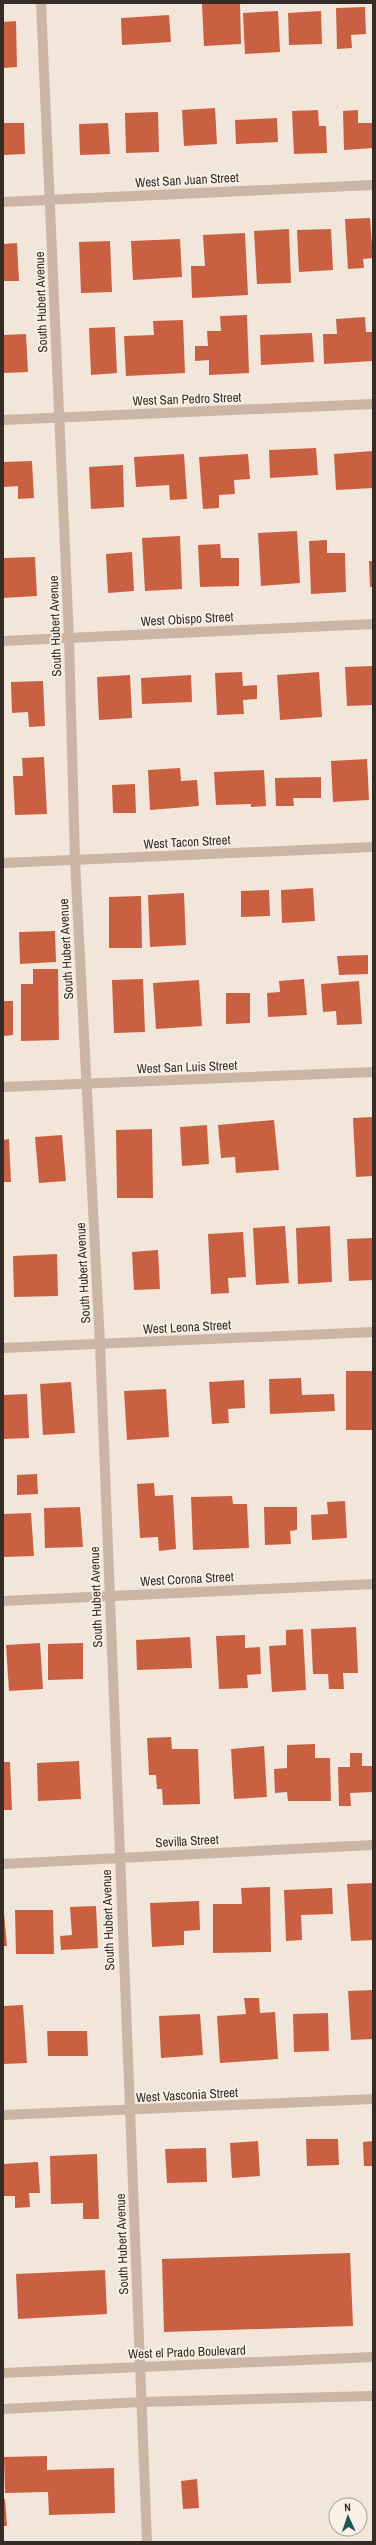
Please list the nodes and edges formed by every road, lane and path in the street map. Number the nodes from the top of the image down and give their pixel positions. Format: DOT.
graph roads {
  1 [pos="41,3"];
  2 [pos="373,185"];
  3 [pos="50,200"];
  4 [pos="3,202"];
  5 [pos="373,404"];
  6 [pos="59,418"];
  7 [pos="3,420"];
  8 [pos="373,624"];
  9 [pos="69,638"];
  10 [pos="3,641"];
  11 [pos="373,847"];
  12 [pos="75,861"];
  13 [pos="3,863"];
  14 [pos="373,1072"];
  15 [pos="86,1084"];
  16 [pos="3,1087"];
  17 [pos="373,1332"];
  18 [pos="100,1344"];
  19 [pos="3,1348"];
  20 [pos="373,1584"];
  21 [pos="109,1596"];
  22 [pos="3,1601"];
  23 [pos="373,1845"];
  24 [pos="119,1857"];
  25 [pos="3,1864"];
  26 [pos="373,2099"];
  27 [pos="129,2110"];
  28 [pos="3,2115"];
  29 [pos="373,2357"];
  30 [pos="140,2367"];
  31 [pos="3,2373"];
  32 [pos="373,2396"];
  33 [pos="142,2402"];
  34 [pos="3,2409"];
  35 [pos="147,2542"];
  1 -- 3 [label="street, South Hubert Avenue"];
  2 -- 3 [label="street, West San Juan Street"];
  3 -- 4 [label="street, West San Juan Street"];
  3 -- 6 [label="street, South Hubert Avenue"];
  5 -- 6 [label="street, West San Pedro Street"];
  6 -- 7 [label="street, West San Pedro Street"];
  6 -- 9 [label="street, South Hubert Avenue"];
  8 -- 9 [label="street, West Obispo Street"];
  9 -- 10 [label="street, West Obispo Street"];
  9 -- 12 [label="street, South Hubert Avenue"];
  11 -- 12 [label="street, West Tacon Street"];
  12 -- 13 [label="street, West Tacon Street"];
  12 -- 15 [label="street, South Hubert Avenue"];
  14 -- 15 [label="street, West San Luis Street"];
  15 -- 16 [label="street, West San Luis Street"];
  15 -- 18 [label="street, South Hubert Avenue"];
  17 -- 18 [label="street, West Leona Street"];
  18 -- 19 [label="street, West Leona Street"];
  18 -- 21 [label="street, South Hubert Avenue"];
  20 -- 21 [label="street, West Corona Street"];
  21 -- 22 [label="street, West Corona Street"];
  21 -- 24 [label="street, South Hubert Avenue"];
  23 -- 24 [label="street, Sevilla Street"];
  24 -- 25 [label="street, Sevilla Street"];
  24 -- 27 [label="street, South Hubert Avenue"];
  26 -- 27 [label="street, West Vasconia Street"];
  27 -- 28 [label="street, West Vasconia Street"];
  27 -- 30 [label="street, South Hubert Avenue"];
  29 -- 30 [label="street, West el Prado Boulevard"];
  30 -- 31 [label="street, West el Prado Boulevard"];
  30 -- 33 [label="street, South Hubert Avenue"];
  32 -- 33 [label="street"];
  33 -- 34 [label="street"];
  33 -- 35 [label="street, South Hubert Avenue"];
}
